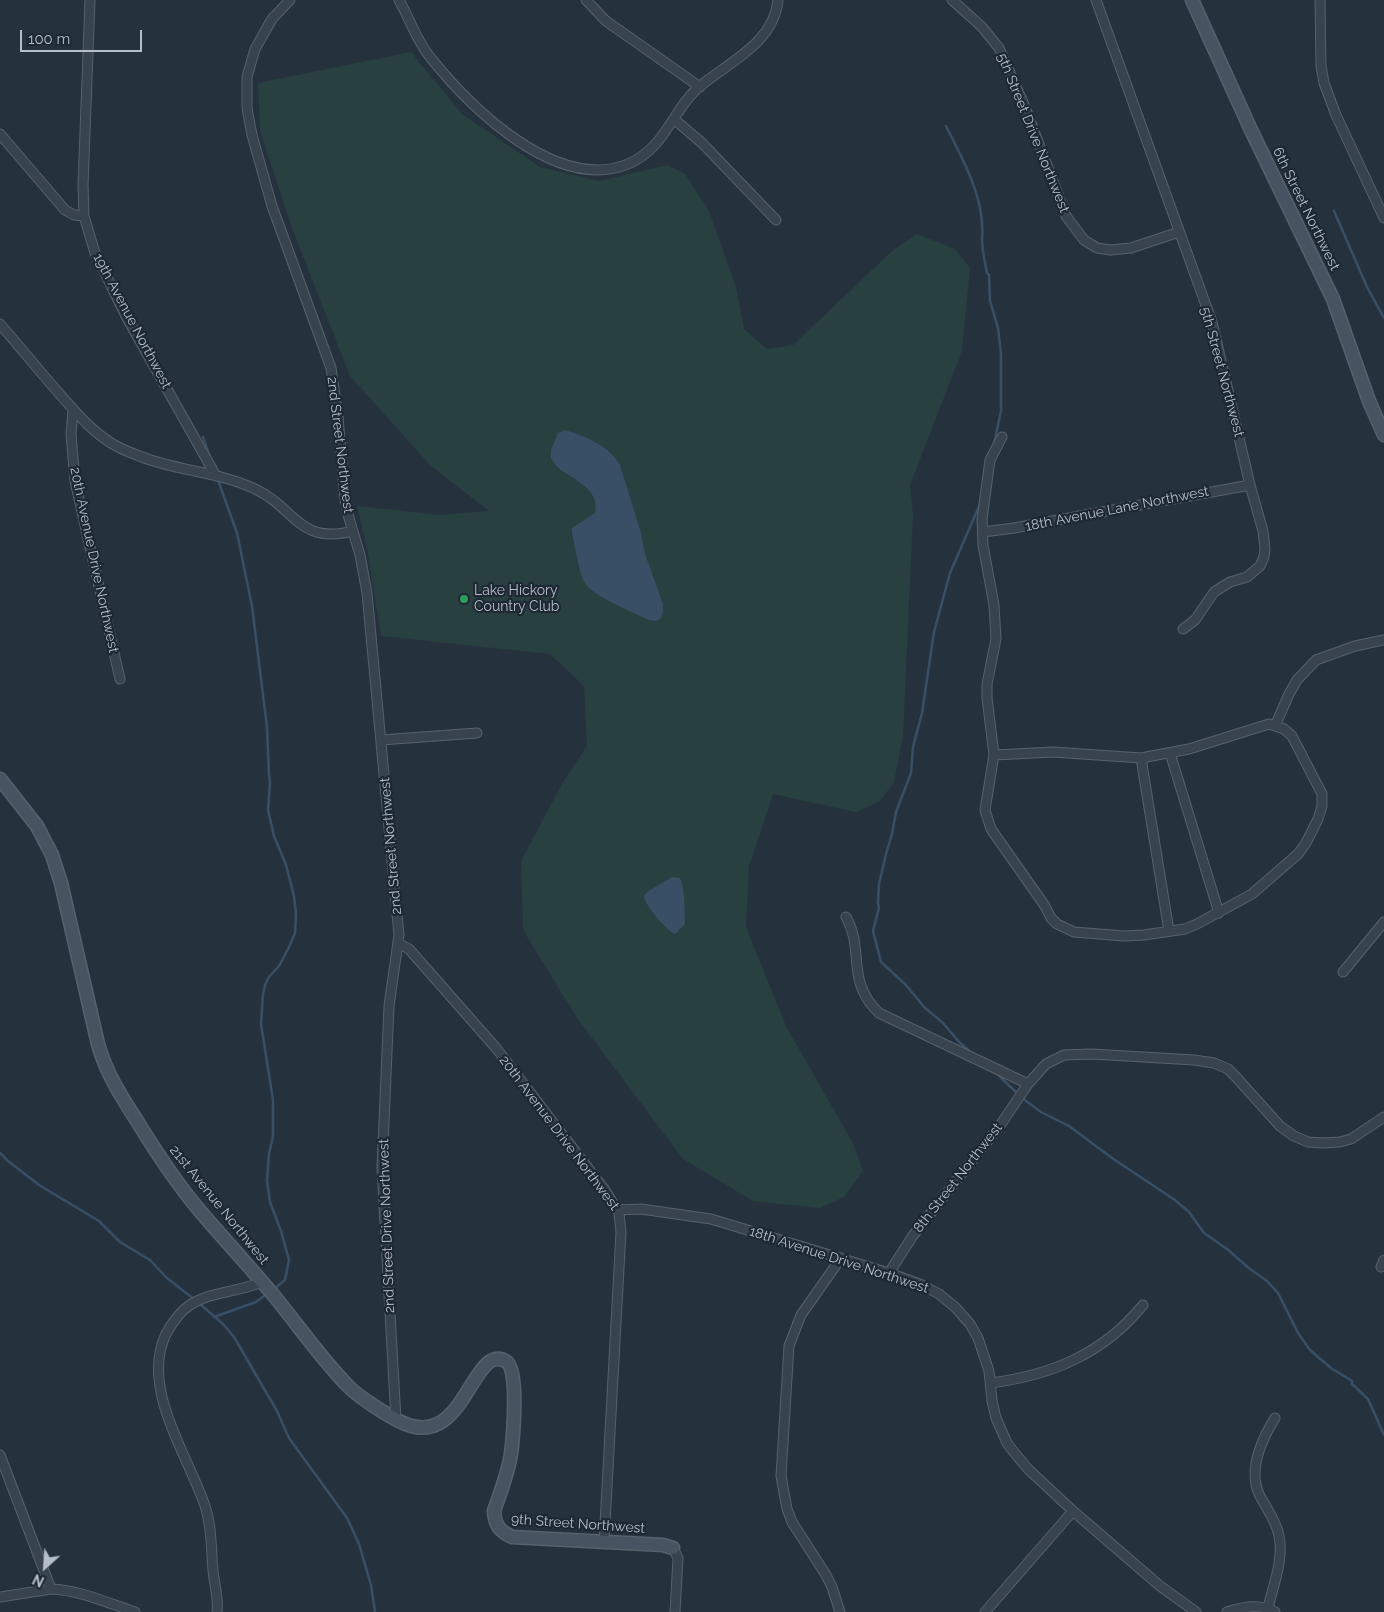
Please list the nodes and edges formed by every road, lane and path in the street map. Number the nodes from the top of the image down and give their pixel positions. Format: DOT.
graph roads {
  1 [pos="90,0"];
  2 [pos="399,0"];
  3 [pos="586,0"];
  4 [pos="778,0"];
  5 [pos="952,0"];
  6 [pos="1096,0"];
  7 [pos="1192,0"];
  8 [pos="1320,0"];
  9 [pos="288,1"];
  10 [pos="700,87"];
  11 [pos="675,120"];
  12 [pos="0,134"];
  13 [pos="84,216"];
  14 [pos="1384,218"];
  15 [pos="776,220"];
  16 [pos="1179,232"];
  17 [pos="0,324"];
  18 [pos="73,410"];
  19 [pos="1384,434"];
  20 [pos="1002,437"];
  21 [pos="216,476"];
  22 [pos="1250,485"];
  23 [pos="353,531"];
  24 [pos="983,532"];
  25 [pos="1183,629"];
  26 [pos="1384,640"];
  27 [pos="120,679"];
  28 [pos="1276,726"];
  29 [pos="477,733"];
  30 [pos="381,740"];
  31 [pos="1170,753"];
  32 [pos="994,755"];
  33 [pos="1141,758"];
  34 [pos="0,779"];
  35 [pos="1218,913"];
  36 [pos="846,917"];
  37 [pos="1384,922"];
  38 [pos="1169,931"];
  39 [pos="398,943"];
  40 [pos="1342,972"];
  41 [pos="1028,1084"];
  42 [pos="1384,1117"];
  43 [pos="618,1210"];
  44 [pos="841,1258"];
  45 [pos="889,1273"];
  46 [pos="262,1282"];
  47 [pos="1143,1305"];
  48 [pos="991,1383"];
  49 [pos="1276,1418"];
  50 [pos="396,1420"];
  51 [pos="0,1455"];
  52 [pos="1072,1511"];
  53 [pos="604,1542"];
  54 [pos="673,1548"];
  55 [pos="51,1589"];
  56 [pos="0,1597"];
  57 [pos="1272,1610"];
  58 [pos="135,1612"];
  59 [pos="216,1612"];
  60 [pos="675,1612"];
  61 [pos="840,1612"];
  62 [pos="985,1612"];
  63 [pos="1196,1612"];
  64 [pos="1227,1612"];
  1 -- 13 [label="street, 19th Avenue Northwest"];
  2 -- 11 [label="street"];
  3 -- 10 [label="street"];
  4 -- 10 [label="street"];
  5 -- 16 [label="street, 5th Street Drive Northwest"];
  6 -- 16 [label="street, 5th Street Northwest"];
  7 -- 19 [label="street, 6th Street Northwest"];
  8 -- 14 [label="street"];
  9 -- 23 [label="street, 2nd Street Northwest"];
  10 -- 11 [label="street"];
  11 -- 15 [label="street"];
  12 -- 13 [label="street"];
  13 -- 21 [label="street, 19th Avenue Northwest"];
  16 -- 22 [label="street, 5th Street Northwest"];
  17 -- 18 [label="street"];
  18 -- 21 [label="street"];
  18 -- 27 [label="street, 20th Avenue Drive Northwest"];
  20 -- 24 [label="street"];
  21 -- 23 [label="street"];
  22 -- 24 [label="street, 18th Avenue Lane Northwest"];
  22 -- 25 [label="street, 5th Street Northwest"];
  23 -- 30 [label="street, 2nd Street Northwest"];
  24 -- 32 [label="street"];
  26 -- 28 [label="street"];
  28 -- 31 [label="street"];
  28 -- 35 [label="street"];
  29 -- 30 [label="street"];
  30 -- 39 [label="street, 2nd Street Northwest"];
  31 -- 33 [label="street"];
  31 -- 35 [label="street"];
  32 -- 33 [label="street"];
  32 -- 38 [label="street"];
  33 -- 38 [label="street"];
  34 -- 46 [label="street, 21st Avenue Northwest"];
  35 -- 38 [label="street"];
  36 -- 41 [label="street"];
  37 -- 40 [label="street"];
  39 -- 43 [label="street, 20th Avenue Drive Northwest"];
  39 -- 50 [label="street, 2nd Street Drive Northwest"];
  41 -- 42 [label="street, 8th Street Northwest"];
  41 -- 45 [label="street, 8th Street Northwest"];
  43 -- 44 [label="street, 18th Avenue Drive Northwest"];
  43 -- 53 [label="street, 20th Avenue Drive Northwest"];
  44 -- 45 [label="street, 18th Avenue Drive Northwest"];
  44 -- 61 [label="street"];
  45 -- 48 [label="street, 18th Avenue Drive Northwest"];
  46 -- 50 [label="street, 21st Avenue Northwest"];
  46 -- 59 [label="street"];
  47 -- 48 [label="street"];
  48 -- 52 [label="street, 18th Avenue Drive Northwest"];
  49 -- 57 [label="street"];
  50 -- 53 [label="street, 9th Street Northwest"];
  51 -- 55 [label="street"];
  52 -- 62 [label="street"];
  52 -- 63 [label="street, 18th Avenue Drive Northwest"];
  53 -- 54 [label="street, 9th Street Northwest"];
  54 -- 60 [label="street"];
  55 -- 56 [label="street"];
  55 -- 58 [label="street"];
  57 -- 64 [label="street"];
}
